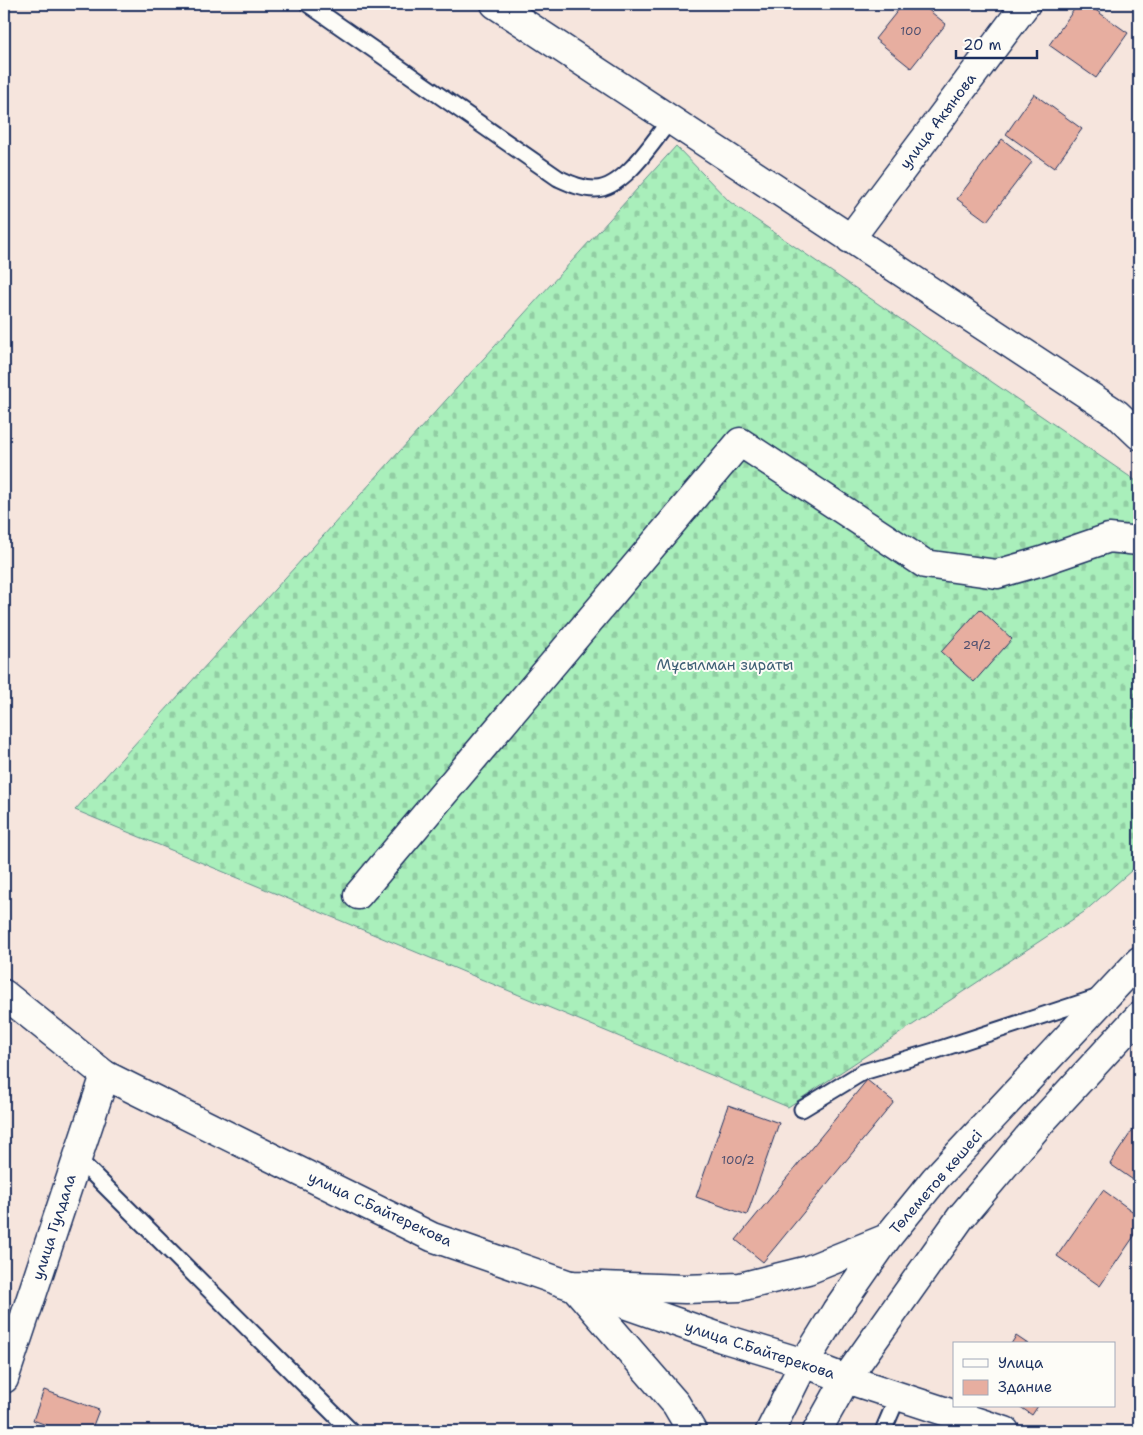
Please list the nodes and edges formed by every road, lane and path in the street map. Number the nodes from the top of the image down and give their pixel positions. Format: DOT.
graph roads {
  1 [pos="308,4"];
  2 [pos="1026,4"];
  3 [pos="513,9"];
  4 [pos="670,120"];
  5 [pos="850,239"];
  6 [pos="1139,435"];
  7 [pos="1139,542"];
  8 [pos="358,895"];
  9 [pos="1139,961"];
  10 [pos="4,994"];
  11 [pos="1108,994"];
  12 [pos="1139,1016"];
  13 [pos="105,1075"];
  14 [pos="802,1109"];
  15 [pos="77,1158"];
  16 [pos="887,1238"];
  17 [pos="573,1285"];
  18 [pos="804,1363"];
  19 [pos="4,1379"];
  20 [pos="846,1379"];
  21 [pos="898,1396"];
  22 [pos="351,1431"];
  23 [pos="692,1431"];
  24 [pos="770,1431"];
  25 [pos="817,1431"];
  26 [pos="883,1431"];
  27 [pos="1005,1431"];
  1 -- 4 [label="lane"];
  2 -- 5 [label="main road, улица Акынова"];
  3 -- 4 [label="main road"];
  4 -- 5 [label="main road"];
  5 -- 6 [label="main road"];
  7 -- 8 [label="main road"];
  9 -- 11 [label="main road, Төлеметов көшесі"];
  10 -- 13 [label="main road, улица С.Байтерекова"];
  11 -- 14 [label="lane"];
  11 -- 16 [label="main road, Төлеметов көшесі"];
  12 -- 20 [label="main road"];
  13 -- 15 [label="main road, улица Гулдала"];
  13 -- 17 [label="main road, улица С.Байтерекова"];
  15 -- 19 [label="main road, улица Гулдала"];
  15 -- 22 [label="lane"];
  16 -- 17 [label="main road"];
  16 -- 18 [label="main road, Төлеметов көшесі"];
  17 -- 18 [label="main road, улица С.Байтерекова"];
  17 -- 23 [label="main road"];
  18 -- 20 [label="main road, улица С.Байтерекова"];
  18 -- 24 [label="main road, Төлеметов көшесі"];
  20 -- 21 [label="main road, улица С.Байтерекова"];
  20 -- 25 [label="main road"];
  21 -- 26 [label="lane"];
  21 -- 27 [label="main road, улица С.Байтерекова"];
}
